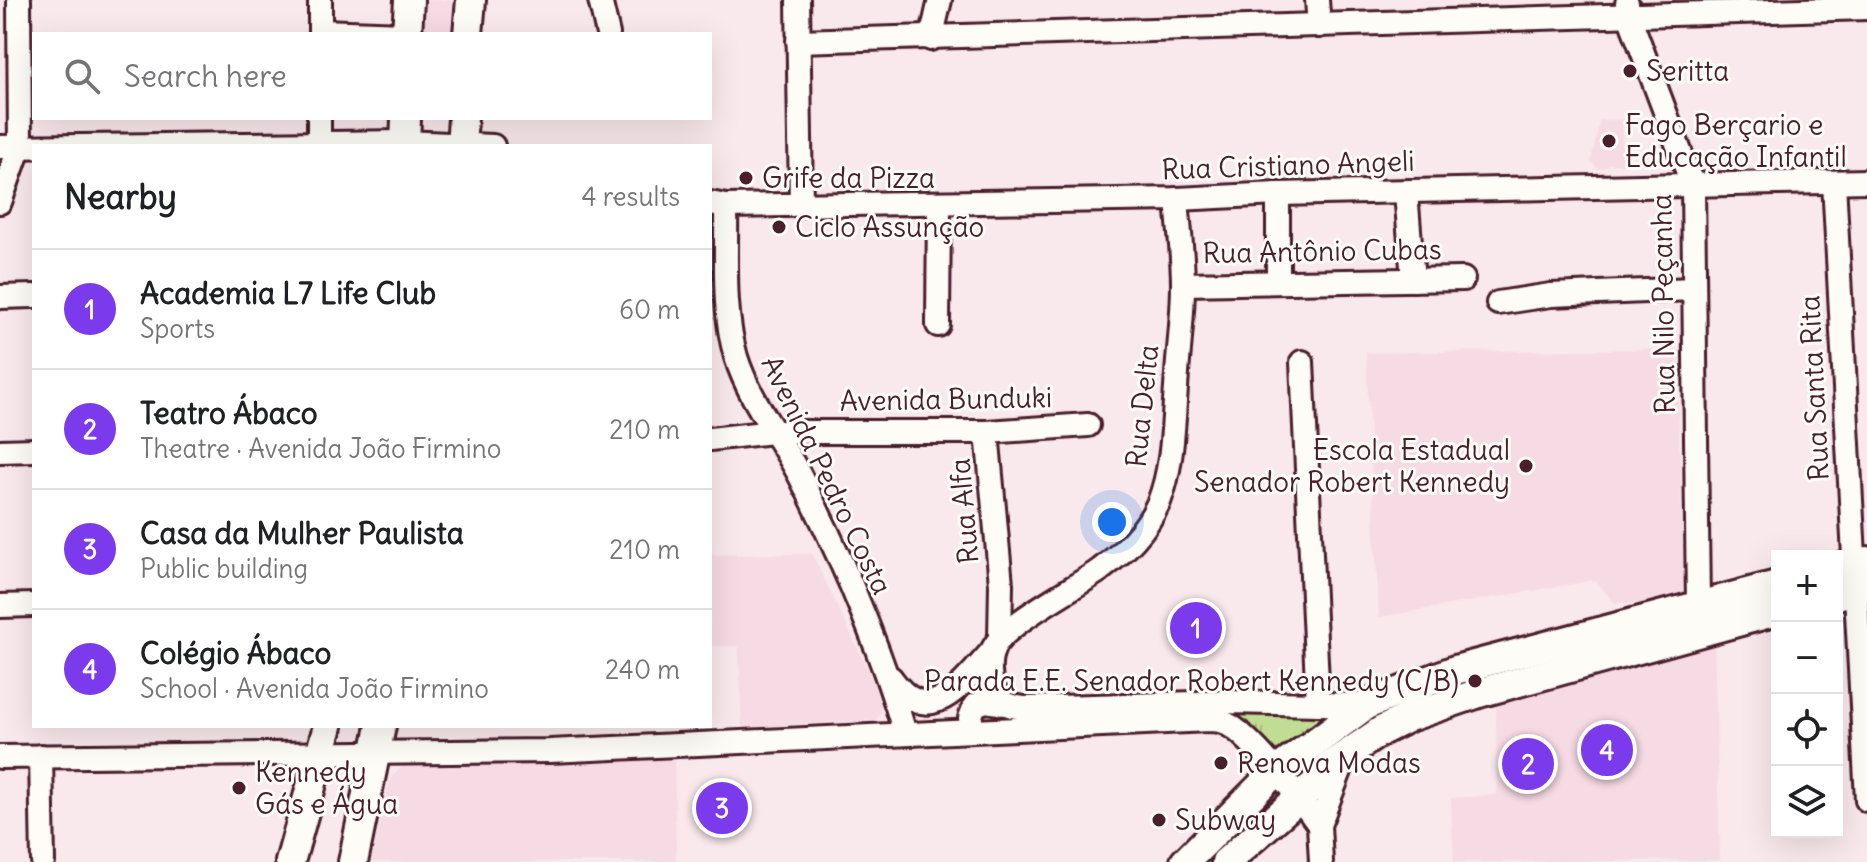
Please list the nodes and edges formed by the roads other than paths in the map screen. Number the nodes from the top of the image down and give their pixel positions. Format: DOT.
graph roads {
  1 [pos="19,0"];
  2 [pos="320,0"];
  3 [pos="409,0"];
  4 [pos="471,0"];
  5 [pos="486,0"];
  6 [pos="600,0"];
  7 [pos="940,0"];
  8 [pos="1317,0"];
  9 [pos="792,3"];
  10 [pos="1804,5"];
  11 [pos="1627,7"];
  12 [pos="1867,8"];
  13 [pos="1319,26"];
  14 [pos="320,32"];
  15 [pos="406,32"];
  16 [pos="468,32"];
  17 [pos="469,32"];
  18 [pos="608,32"];
  19 [pos="931,39"];
  20 [pos="798,41"];
  21 [pos="319,120"];
  22 [pos="462,136"];
  23 [pos="415,139"];
  24 [pos="319,143"];
  25 [pos="216,144"];
  26 [pos="487,144"];
  27 [pos="10,146"];
  28 [pos="32,146"];
  29 [pos="1867,181"];
  30 [pos="1834,182"];
  31 [pos="1693,186"];
  32 [pos="1406,192"];
  33 [pos="1278,194"];
  34 [pos="1177,199"];
  35 [pos="0,202"];
  36 [pos="939,204"];
  37 [pos="718,205"];
  38 [pos="801,205"];
  39 [pos="1463,279"];
  40 [pos="1413,280"];
  41 [pos="1278,282"];
  42 [pos="1183,284"];
  43 [pos="1693,289"];
  44 [pos="32,296"];
  45 [pos="0,297"];
  46 [pos="1498,303"];
  47 [pos="938,325"];
  48 [pos="1302,362"];
  49 [pos="1088,425"];
  50 [pos="773,432"];
  51 [pos="987,432"];
  52 [pos="712,439"];
  53 [pos="32,450"];
  54 [pos="0,451"];
  55 [pos="1853,577"];
  56 [pos="1001,584"];
  57 [pos="1771,587"];
  58 [pos="1055,601"];
  59 [pos="32,605"];
  60 [pos="1698,605"];
  61 [pos="0,606"];
  62 [pos="1771,613"];
  63 [pos="996,644"];
  64 [pos="886,670"];
  65 [pos="1006,704"];
  66 [pos="1318,704"];
  67 [pos="1366,705"];
  68 [pos="974,730"];
  69 [pos="905,733"];
  70 [pos="325,739"];
  71 [pos="379,739"];
  72 [pos="1348,753"];
  73 [pos="41,756"];
  74 [pos="0,757"];
  75 [pos="1266,781"];
  76 [pos="1300,797"];
  77 [pos="1867,800"];
  78 [pos="1319,825"];
  79 [pos="43,862"];
  80 [pos="290,862"];
  81 [pos="353,862"];
  82 [pos="1185,862"];
  83 [pos="1226,862"];
  84 [pos="1321,862"];
  1 -- 27 [label="street"];
  2 -- 14 [label="street"];
  3 -- 15 [label="main road"];
  4 -- 16 [label="main road"];
  5 -- 17 [label="street"];
  6 -- 18 [label="street"];
  7 -- 19 [label="street"];
  8 -- 13 [label="street"];
  9 -- 20 [label="street"];
  10 -- 11 [label="street"];
  10 -- 12 [label="street"];
  11 -- 13 [label="street"];
  11 -- 31 [label="street, Rua Nilo Peçanha"];
  13 -- 19 [label="street"];
  19 -- 20 [label="street"];
  20 -- 38 [label="street"];
  21 -- 24 [label="street"];
  22 -- 23 [label="street"];
  22 -- 26 [label="street"];
  23 -- 24 [label="street"];
  24 -- 25 [label="street"];
  27 -- 28 [label="street"];
  27 -- 35 [label="street"];
  29 -- 30 [label="street, Rua Cristiano Angeli"];
  30 -- 31 [label="street, Rua Cristiano Angeli"];
  30 -- 55 [label="street, Rua Santa Rita"];
  31 -- 32 [label="street, Rua Cristiano Angeli"];
  31 -- 43 [label="street, Rua Nilo Peçanha"];
  32 -- 33 [label="street, Rua Cristiano Angeli"];
  32 -- 40 [label="street"];
  33 -- 34 [label="street, Rua Cristiano Angeli"];
  33 -- 41 [label="street"];
  34 -- 36 [label="street, Rua Cristiano Angeli"];
  34 -- 42 [label="street, Rua Delta"];
  36 -- 38 [label="street, Rua Cristiano Angeli"];
  36 -- 47 [label="street"];
  37 -- 38 [label="street, Rua Cristiano Angeli"];
  37 -- 50 [label="street, Avenida Pedro Costa"];
  39 -- 40 [label="street, Rua Antônio Cubas"];
  40 -- 41 [label="street, Rua Antônio Cubas"];
  41 -- 42 [label="street, Rua Antônio Cubas"];
  42 -- 58 [label="street, Rua Delta"];
  43 -- 46 [label="street"];
  43 -- 60 [label="street, Rua Nilo Peçanha"];
  44 -- 45 [label="street"];
  48 -- 66 [label="street"];
  49 -- 51 [label="street, Avenida Bunduki"];
  50 -- 51 [label="street, Avenida Bunduki"];
  50 -- 52 [label="street, Avenida Bunduki"];
  50 -- 64 [label="street, Avenida Pedro Costa"];
  51 -- 56 [label="street, Rua Alfa"];
  53 -- 54 [label="street"];
  55 -- 77 [label="street, Rua Santa Rita"];
  56 -- 58 [label="street, Rua Alfa"];
  56 -- 63 [label="street, Rua Alfa"];
  57 -- 60 [label="main road"];
  58 -- 63 [label="street, Rua Delta"];
  59 -- 61 [label="street"];
  60 -- 67 [label="main road"];
  62 -- 72 [label="main road"];
  63 -- 64 [label="street, Rua Delta"];
  63 -- 65 [label="street, Rua Alfa"];
  64 -- 69 [label="street"];
  65 -- 66 [label="street"];
  65 -- 68 [label="street"];
  66 -- 67 [label="street"];
  67 -- 75 [label="main road"];
  68 -- 69 [label="street"];
  68 -- 75 [label="street"];
  69 -- 71 [label="street"];
  70 -- 71 [label="street"];
  70 -- 73 [label="street"];
  70 -- 80 [label="main road"];
  71 -- 81 [label="main road"];
  72 -- 76 [label="main road"];
  72 -- 78 [label="street"];
  73 -- 74 [label="street"];
  73 -- 79 [label="street"];
  75 -- 76 [label="street"];
  75 -- 82 [label="main road"];
  76 -- 78 [label="street"];
  76 -- 83 [label="main road"];
  78 -- 84 [label="street"];
}
